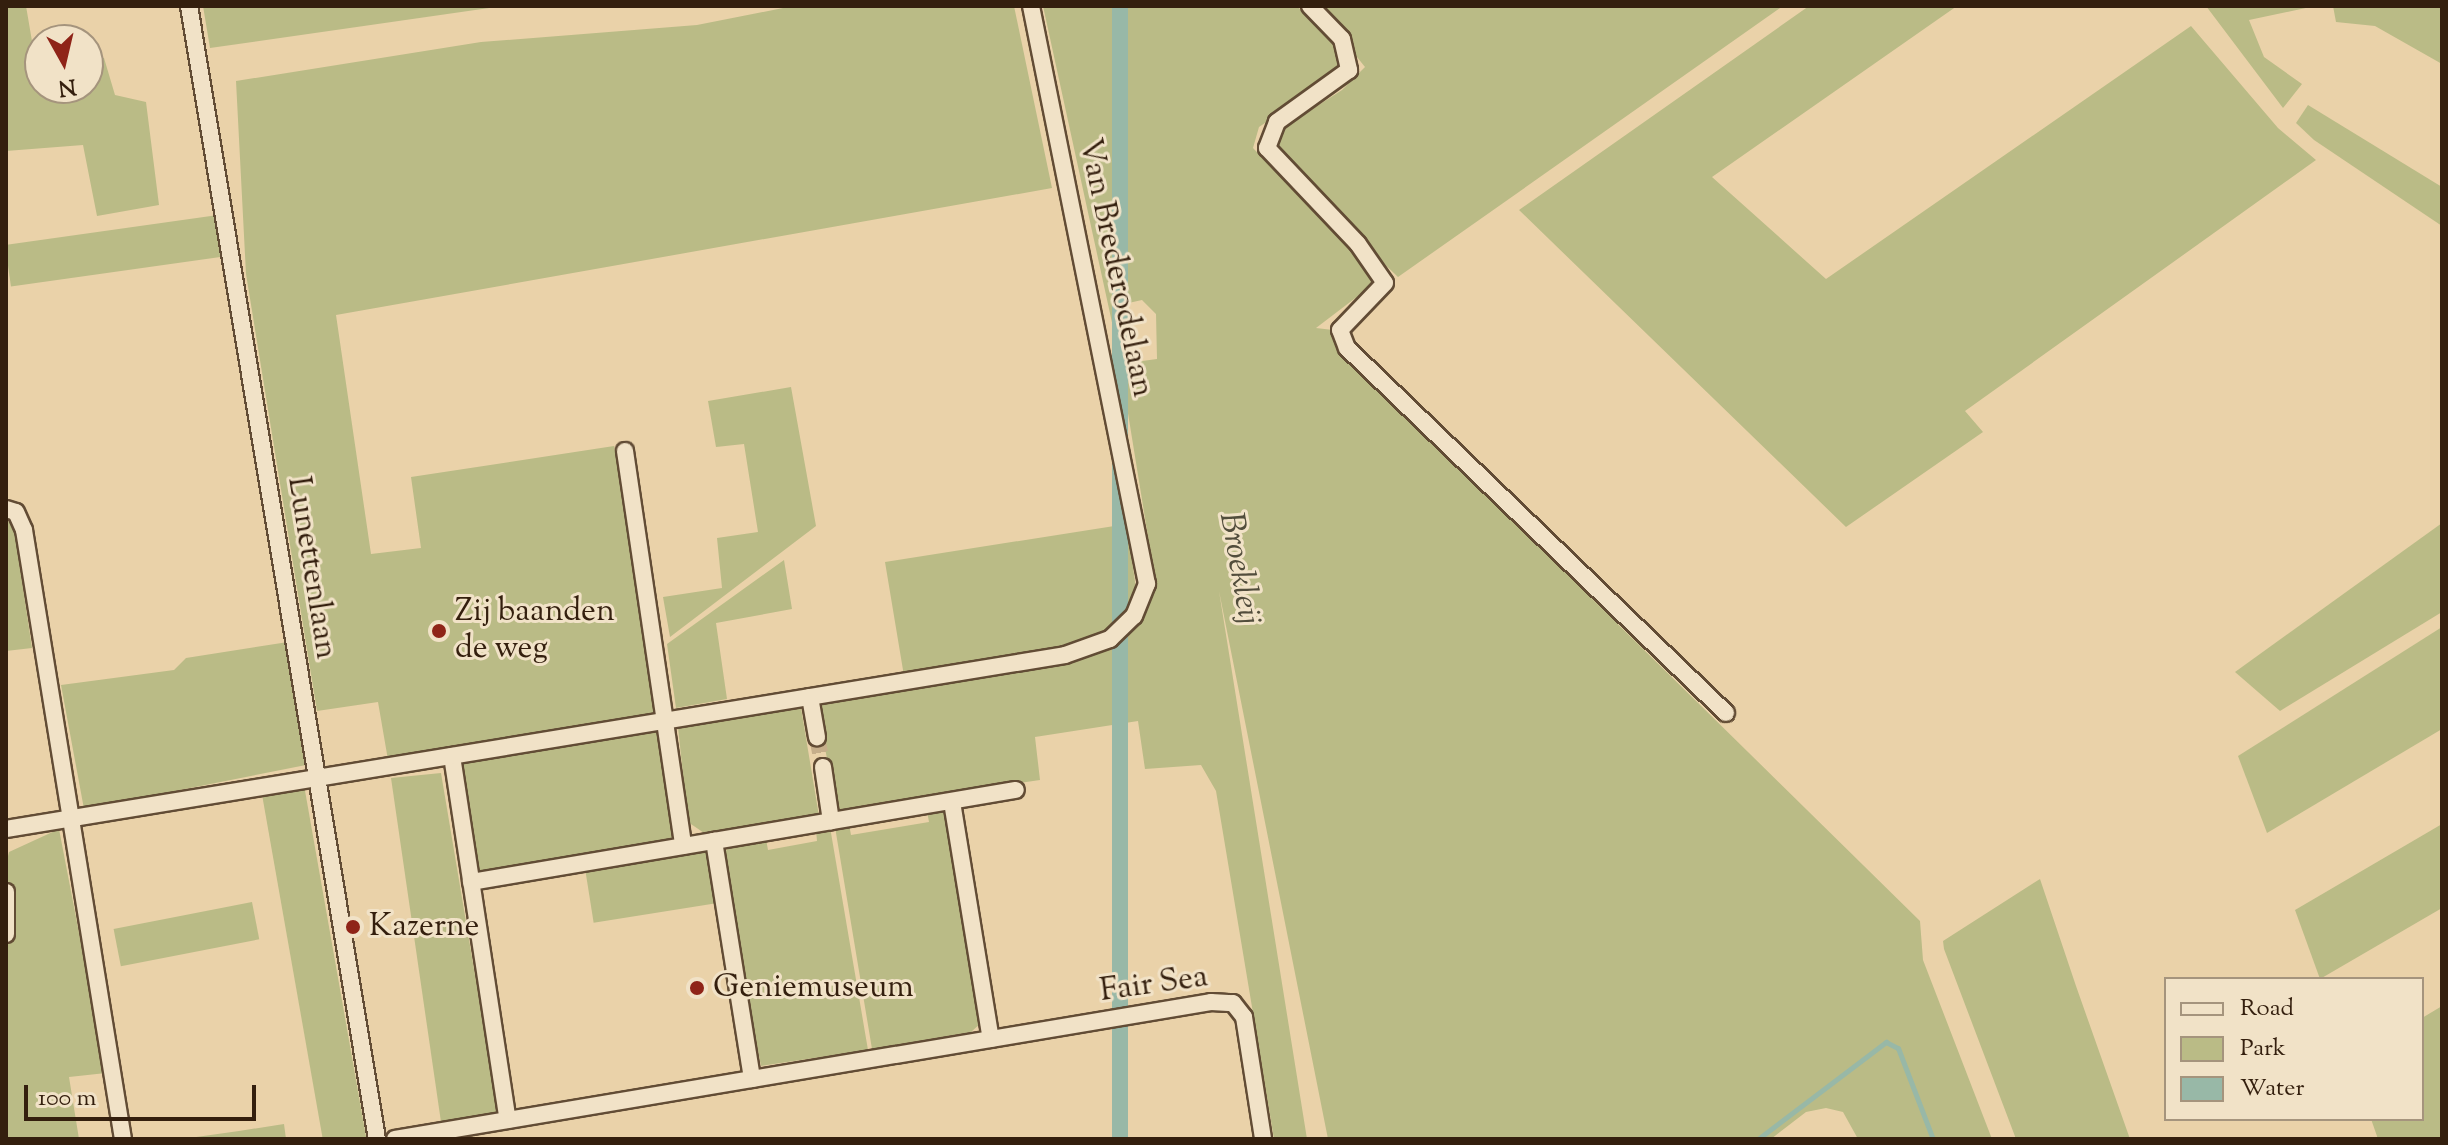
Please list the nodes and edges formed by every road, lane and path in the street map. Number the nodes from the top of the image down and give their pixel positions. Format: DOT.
graph roads {
  1 [pos="189,6"];
  2 [pos="1031,6"];
  3 [pos="1310,6"];
  4 [pos="625,451"];
  5 [pos="6,509"];
  6 [pos="810,697"];
  7 [pos="1726,713"];
  8 [pos="667,721"];
  9 [pos="817,737"];
  10 [pos="452,756"];
  11 [pos="823,767"];
  12 [pos="317,779"];
  13 [pos="1016,790"];
  14 [pos="952,802"];
  15 [pos="69,819"];
  16 [pos="831,821"];
  17 [pos="6,829"];
  18 [pos="714,841"];
  19 [pos="683,846"];
  20 [pos="471,882"];
  21 [pos="6,892"];
  22 [pos="6,934"];
  23 [pos="991,1039"];
  24 [pos="752,1079"];
  25 [pos="508,1120"];
  26 [pos="123,1139"];
  27 [pos="377,1139"];
  28 [pos="395,1139"];
  29 [pos="1263,1139"];
  1 -- 12 [label="street, Lunettenlaan"];
  2 -- 6 [label="street, Van Brederodelaan"];
  3 -- 7 [label="street"];
  4 -- 8 [label="street"];
  5 -- 15 [label="street"];
  6 -- 8 [label="street, Van Brederodelaan"];
  6 -- 9 [label="street"];
  8 -- 10 [label="street, Van Brederodelaan"];
  8 -- 19 [label="street"];
  10 -- 12 [label="street, Van Brederodelaan"];
  10 -- 20 [label="street"];
  11 -- 16 [label="street"];
  12 -- 15 [label="street, Van Brederodelaan"];
  12 -- 27 [label="street, Lunettenlaan"];
  13 -- 14 [label="street"];
  14 -- 16 [label="street"];
  14 -- 23 [label="street"];
  15 -- 17 [label="street, Van Brederodelaan"];
  15 -- 26 [label="street"];
  16 -- 18 [label="street"];
  18 -- 19 [label="street"];
  18 -- 24 [label="street"];
  19 -- 20 [label="street"];
  20 -- 25 [label="street"];
  21 -- 22 [label="street"];
  23 -- 24 [label="street"];
  23 -- 29 [label="street, Fair Sea"];
  24 -- 25 [label="street"];
  25 -- 28 [label="street"];
}
